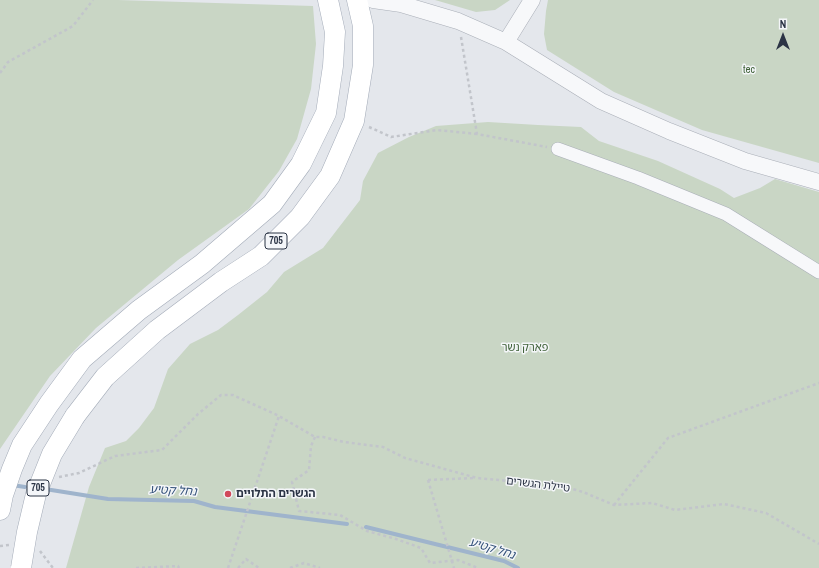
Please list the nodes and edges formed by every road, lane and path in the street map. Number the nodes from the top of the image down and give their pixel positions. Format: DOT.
graph roads {
  1 [pos="93,0"];
  2 [pos="328,0"];
  3 [pos="357,0"];
  4 [pos="373,0"];
  5 [pos="532,0"];
  6 [pos="458,21"];
  7 [pos="506,42"];
  8 [pos="0,73"];
  9 [pos="354,121"];
  10 [pos="477,134"];
  11 [pos="558,149"];
  12 [pos="819,182"];
  13 [pos="819,272"];
  14 [pos="819,383"];
  15 [pos="280,416"];
  16 [pos="315,437"];
  17 [pos="476,478"];
  18 [pos="53,479"];
  19 [pos="614,505"];
  20 [pos="0,510"];
  21 [pos="819,544"];
  22 [pos="38,548"];
  23 [pos="21,568"];
  24 [pos="53,568"];
  25 [pos="136,568"];
  26 [pos="179,568"];
  27 [pos="228,568"];
  28 [pos="238,568"];
  29 [pos="259,568"];
  30 [pos="290,568"];
  31 [pos="320,568"];
  32 [pos="454,568"];
  33 [pos="478,568"];
  1 -- 8 [label="path"];
  2 -- 20 [label="main road"];
  3 -- 9 [label="main road, 705"];
  4 -- 6 [label="street"];
  5 -- 7 [label="street"];
  6 -- 7 [label="street"];
  6 -- 10 [label="path"];
  7 -- 12 [label="street"];
  9 -- 10 [label="path"];
  9 -- 23 [label="main road, 705, bridge"];
  10 -- 11 [label="path"];
  11 -- 13 [label="street"];
  14 -- 19 [label="path"];
  15 -- 16 [label="path, טיילת הגשרים"];
  15 -- 18 [label="path, טיילת הגשרים"];
  15 -- 27 [label="path"];
  16 -- 17 [label="path, טיילת הגשרים"];
  16 -- 33 [label="path"];
  17 -- 19 [label="path, טיילת הגשרים"];
  17 -- 32 [label="path, bridge"];
  19 -- 21 [label="path, טיילת הגשרים"];
  22 -- 24 [label="path"];
  25 -- 26 [label="path"];
  28 -- 29 [label="path"];
  30 -- 31 [label="path"];
}
